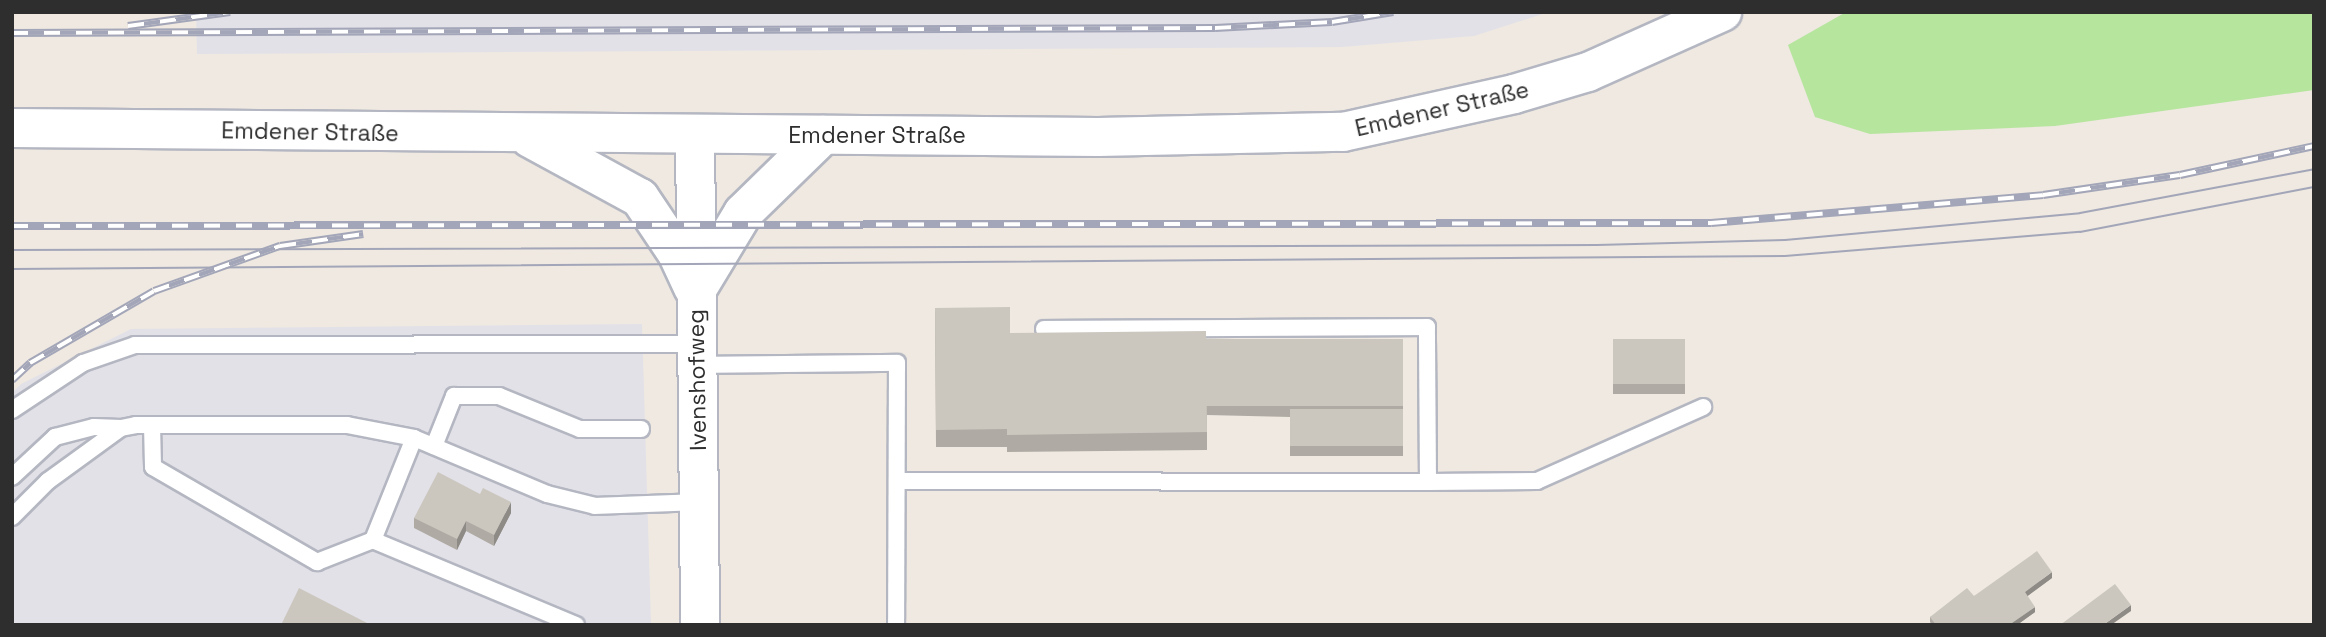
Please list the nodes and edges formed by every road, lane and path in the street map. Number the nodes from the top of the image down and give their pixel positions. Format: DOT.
graph roads {
  1 [pos="1722,12"];
  2 [pos="12,128"];
  3 [pos="523,134"];
  4 [pos="695,135"];
  5 [pos="822,135"];
  6 [pos="695,293"];
  7 [pos="1044,329"];
  8 [pos="696,354"];
  9 [pos="1703,407"];
  10 [pos="12,410"];
  11 [pos="152,425"];
  12 [pos="121,428"];
  13 [pos="641,429"];
  14 [pos="414,438"];
  15 [pos="433,446"];
  16 [pos="12,477"];
  17 [pos="897,481"];
  18 [pos="1428,482"];
  19 [pos="699,502"];
  20 [pos="12,517"];
  21 [pos="373,540"];
  22 [pos="576,625"];
  23 [pos="700,625"];
  24 [pos="896,625"];
  1 -- 5 [label="street, Emdener Straße"];
  2 -- 3 [label="street, Emdener Straße"];
  3 -- 4 [label="street, Emdener Straße"];
  3 -- 6 [label="street"];
  4 -- 5 [label="street, Emdener Straße"];
  4 -- 6 [label="street, Ivenshofweg"];
  5 -- 6 [label="street"];
  6 -- 8 [label="street, Ivenshofweg"];
  7 -- 18 [label="lane"];
  8 -- 10 [label="lane"];
  8 -- 17 [label="lane"];
  8 -- 19 [label="street, Ivenshofweg"];
  9 -- 18 [label="lane"];
  11 -- 12 [label="lane"];
  11 -- 14 [label="lane"];
  11 -- 21 [label="lane"];
  12 -- 16 [label="lane"];
  12 -- 20 [label="lane"];
  13 -- 15 [label="lane"];
  14 -- 15 [label="lane"];
  14 -- 21 [label="lane"];
  15 -- 19 [label="lane"];
  17 -- 18 [label="lane"];
  17 -- 24 [label="lane"];
  19 -- 23 [label="street, Ivenshofweg"];
  21 -- 22 [label="lane"];
}
